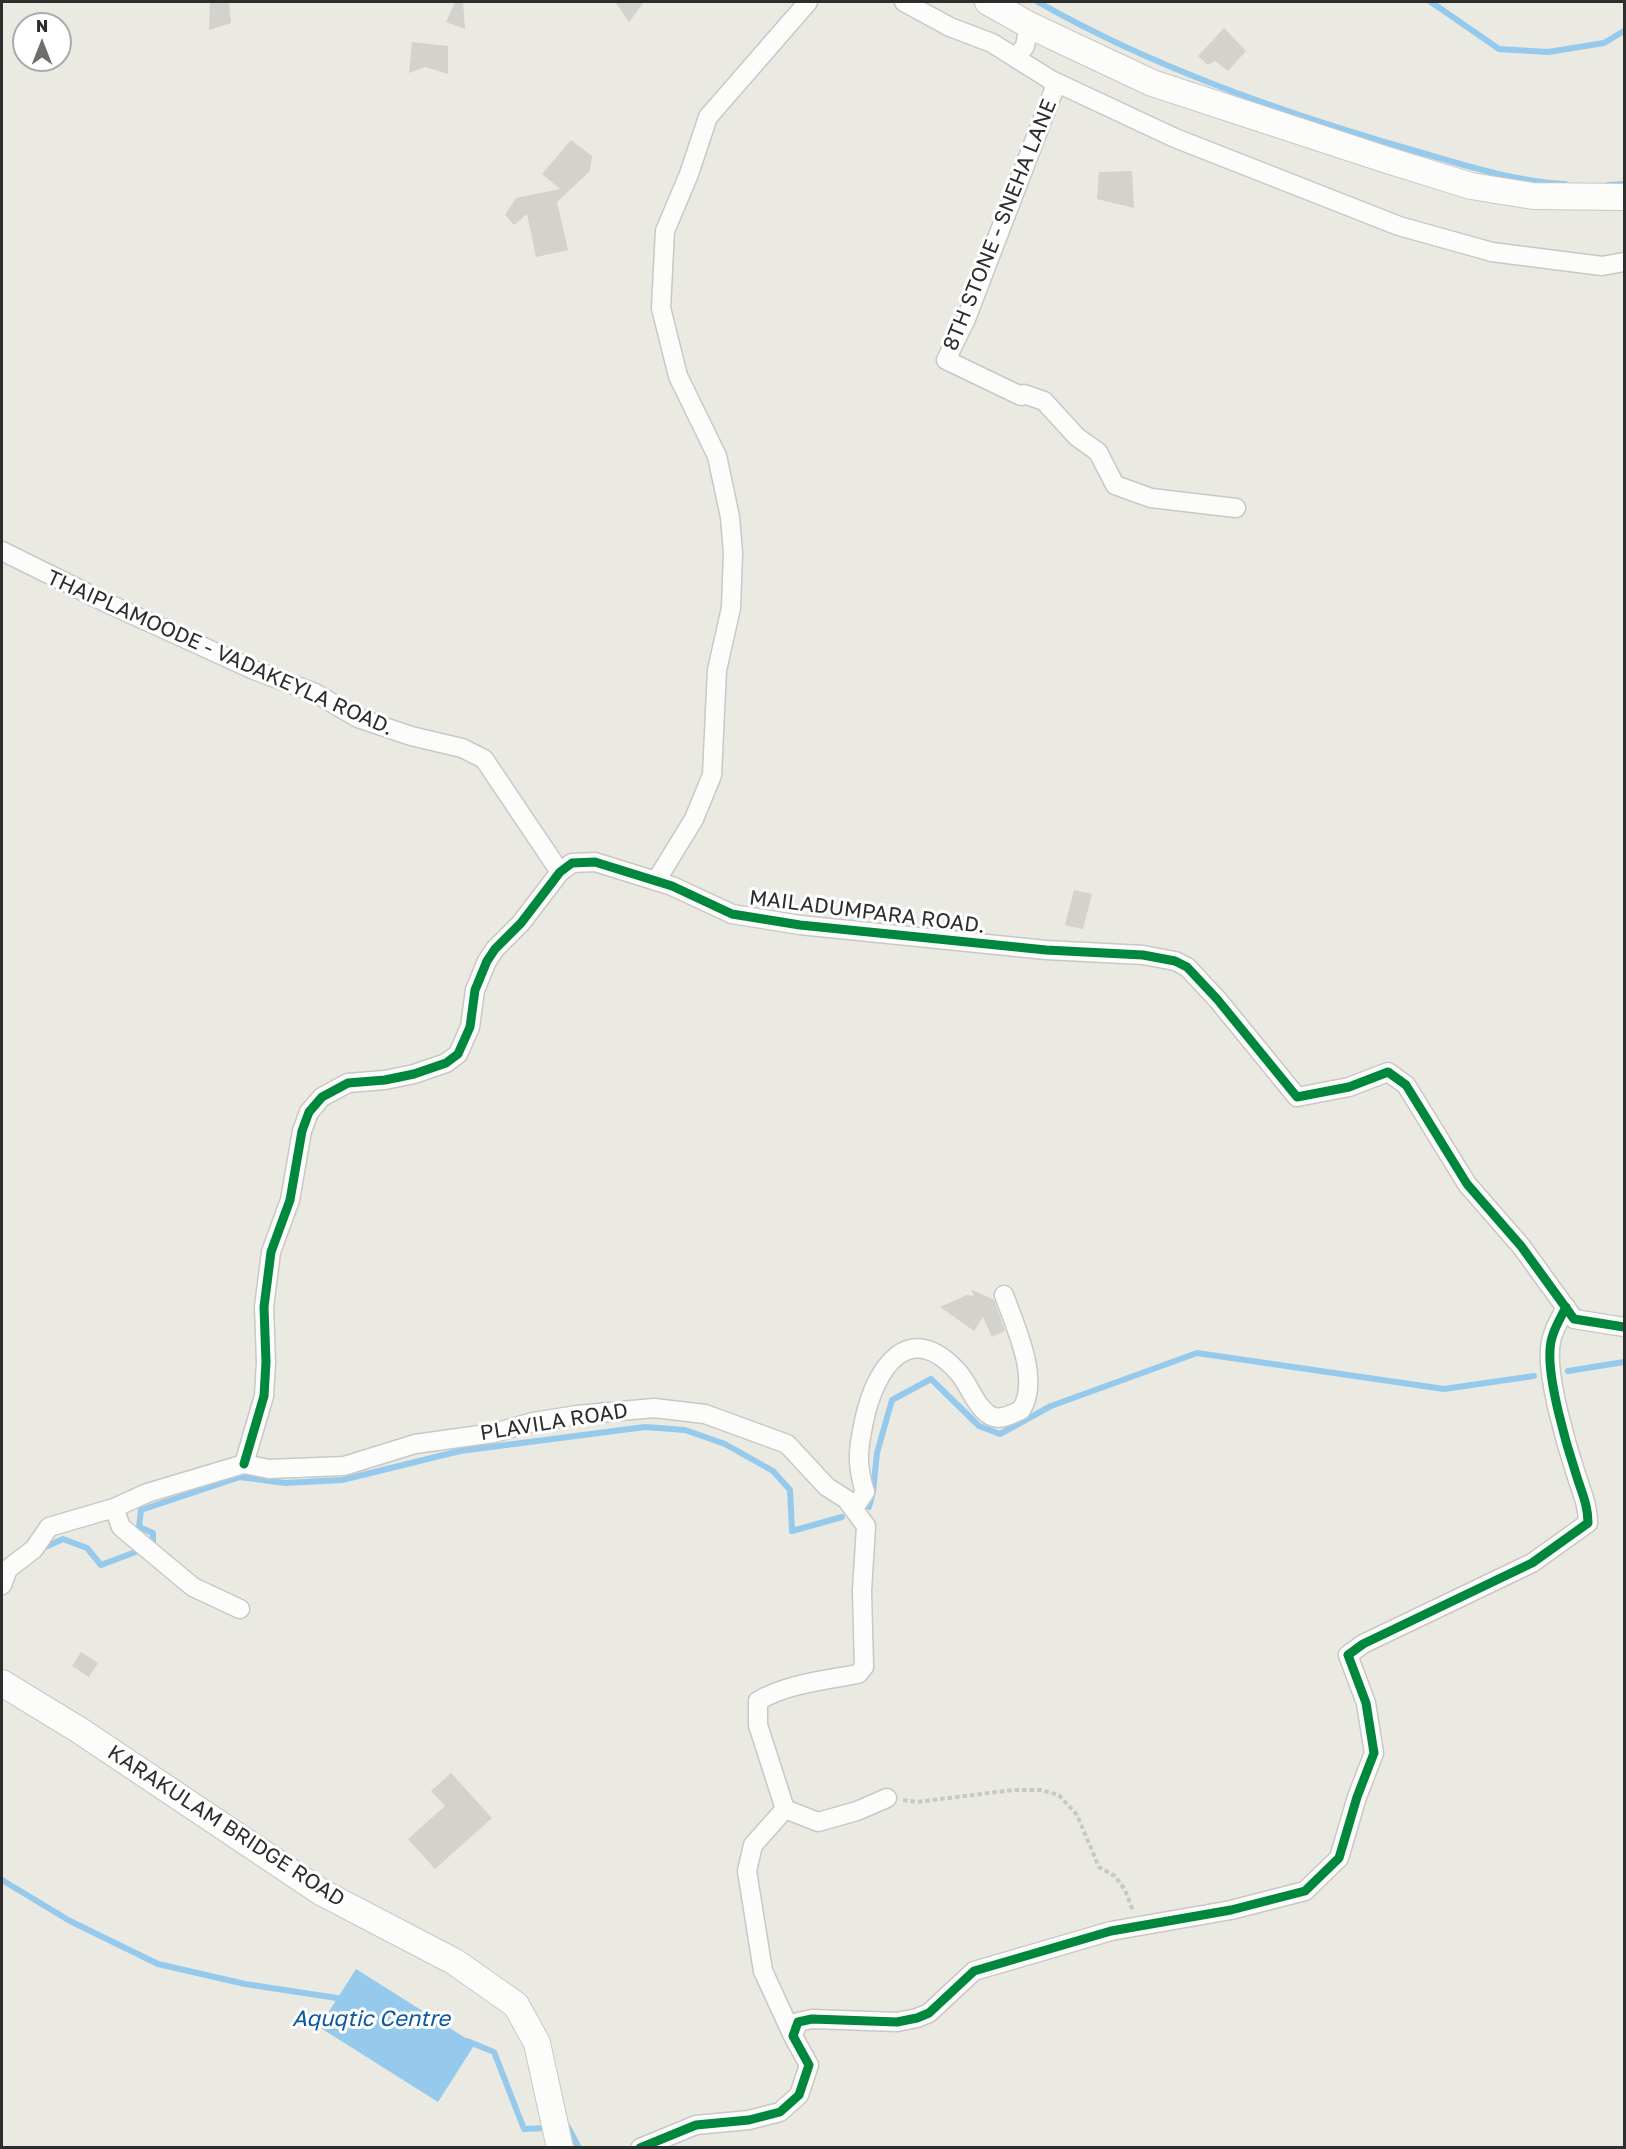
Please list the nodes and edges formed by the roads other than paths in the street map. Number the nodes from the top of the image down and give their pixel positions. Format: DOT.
graph roads {
  1 [pos="808,2"];
  2 [pos="904,2"];
  3 [pos="988,2"];
  4 [pos="1029,25"];
  5 [pos="1014,57"];
  6 [pos="1051,80"];
  7 [pos="1624,197"];
  8 [pos="1624,262"];
  9 [pos="1236,508"];
  10 [pos="2,551"];
  11 [pos="560,872"];
  12 [pos="656,881"];
  13 [pos="1004,1295"];
  14 [pos="1566,1307"];
  15 [pos="1624,1327"];
  16 [pos="244,1464"];
  17 [pos="114,1508"];
  18 [pos="855,1508"];
  19 [pos="2,1585"];
  20 [pos="240,1609"];
  21 [pos="2,1683"];
  22 [pos="887,1798"];
  23 [pos="784,1809"];
  24 [pos="793,2036"];
  25 [pos="559,2144"];
  26 [pos="640,2148"];
  1 -- 12 [label="street"];
  2 -- 5 [label="street, 8TH STONE - SNEHA LANE"];
  3 -- 4 [label="main road"];
  4 -- 5 [label="street"];
  4 -- 7 [label="main road"];
  5 -- 6 [label="street, 8TH STONE - SNEHA LANE"];
  6 -- 8 [label="street"];
  6 -- 9 [label="street, 8TH STONE - SNEHA LANE"];
  10 -- 11 [label="street, THAIPLAMOODE - VADAKEYLA ROAD."];
  11 -- 12 [label="street, MAILADUMPARA ROAD."];
  11 -- 16 [label="street"];
  12 -- 14 [label="street, MAILADUMPARA ROAD."];
  13 -- 18 [label="street"];
  14 -- 15 [label="street, MAILADUMPARA ROAD."];
  14 -- 24 [label="street"];
  16 -- 17 [label="street"];
  16 -- 18 [label="street, PLAVILA ROAD"];
  17 -- 19 [label="street"];
  17 -- 20 [label="street"];
  18 -- 23 [label="street"];
  21 -- 25 [label="main road, KARAKULAM BRIDGE ROAD"];
  22 -- 23 [label="street"];
  23 -- 24 [label="street"];
  24 -- 26 [label="street"];
}
